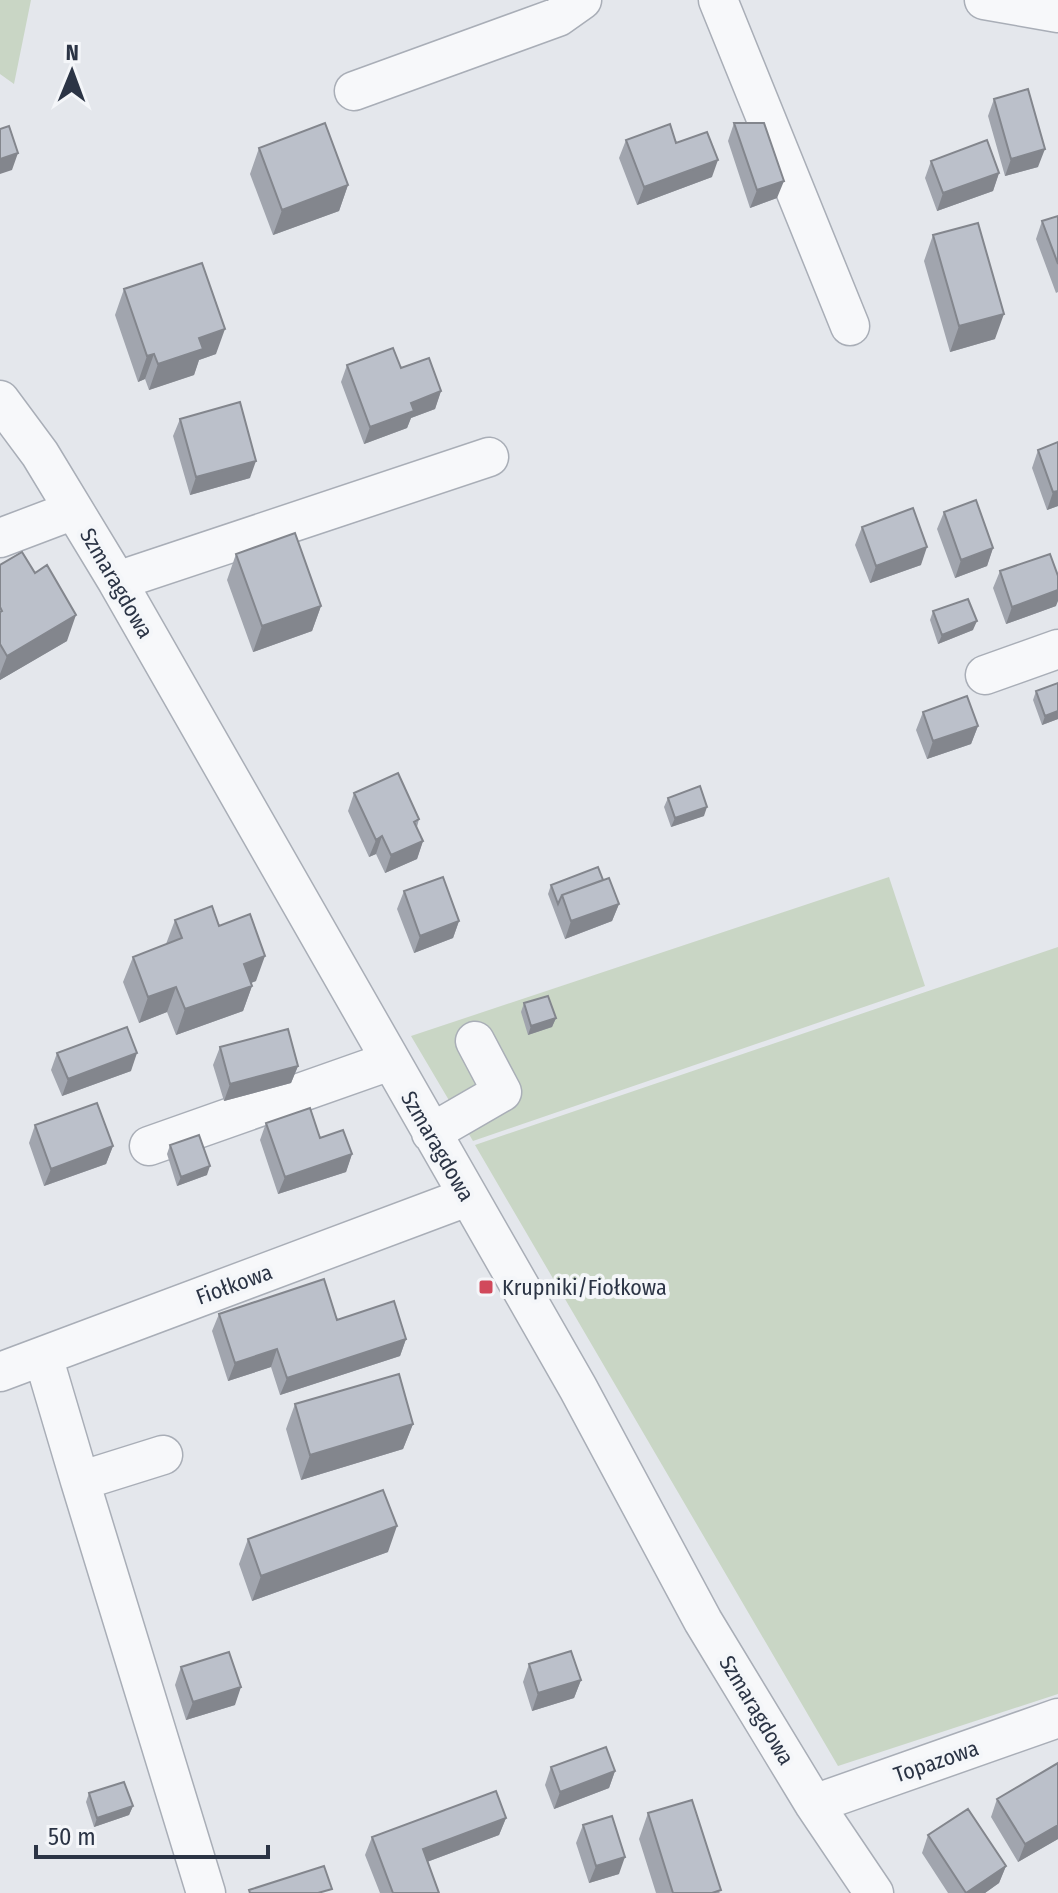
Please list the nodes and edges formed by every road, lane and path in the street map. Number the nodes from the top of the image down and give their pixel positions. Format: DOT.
graph roads {
  1 [pos="718,0"];
  2 [pos="984,0"];
  3 [pos="571,2"];
  4 [pos="1058,13"];
  5 [pos="354,91"];
  6 [pos="850,326"];
  7 [pos="0,400"];
  8 [pos="489,457"];
  9 [pos="74,510"];
  10 [pos="0,538"];
  11 [pos="117,581"];
  12 [pos="1058,649"];
  13 [pos="985,675"];
  14 [pos="475,1041"];
  15 [pos="390,1061"];
  16 [pos="431,1133"];
  17 [pos="149,1146"];
  18 [pos="467,1197"];
  19 [pos="43,1356"];
  20 [pos="0,1372"];
  21 [pos="163,1455"];
  22 [pos="80,1481"];
  23 [pos="1058,1718"];
  24 [pos="814,1804"];
  25 [pos="206,1893"];
  26 [pos="874,1893"];
  1 -- 6 [label="street"];
  2 -- 4 [label="street"];
  3 -- 5 [label="street"];
  7 -- 9 [label="street, Szmaragdowa"];
  8 -- 11 [label="street"];
  9 -- 10 [label="street"];
  9 -- 11 [label="street, Szmaragdowa"];
  11 -- 15 [label="street, Szmaragdowa"];
  12 -- 13 [label="street"];
  14 -- 16 [label="street"];
  15 -- 16 [label="street, Szmaragdowa"];
  15 -- 17 [label="street"];
  16 -- 18 [label="street, Szmaragdowa"];
  18 -- 19 [label="street, Fiołkowa"];
  18 -- 24 [label="street, Szmaragdowa"];
  19 -- 20 [label="street, Fiołkowa"];
  19 -- 22 [label="street"];
  21 -- 22 [label="street"];
  22 -- 25 [label="street"];
  23 -- 24 [label="street, Topazowa"];
  24 -- 26 [label="street, Szmaragdowa"];
}
